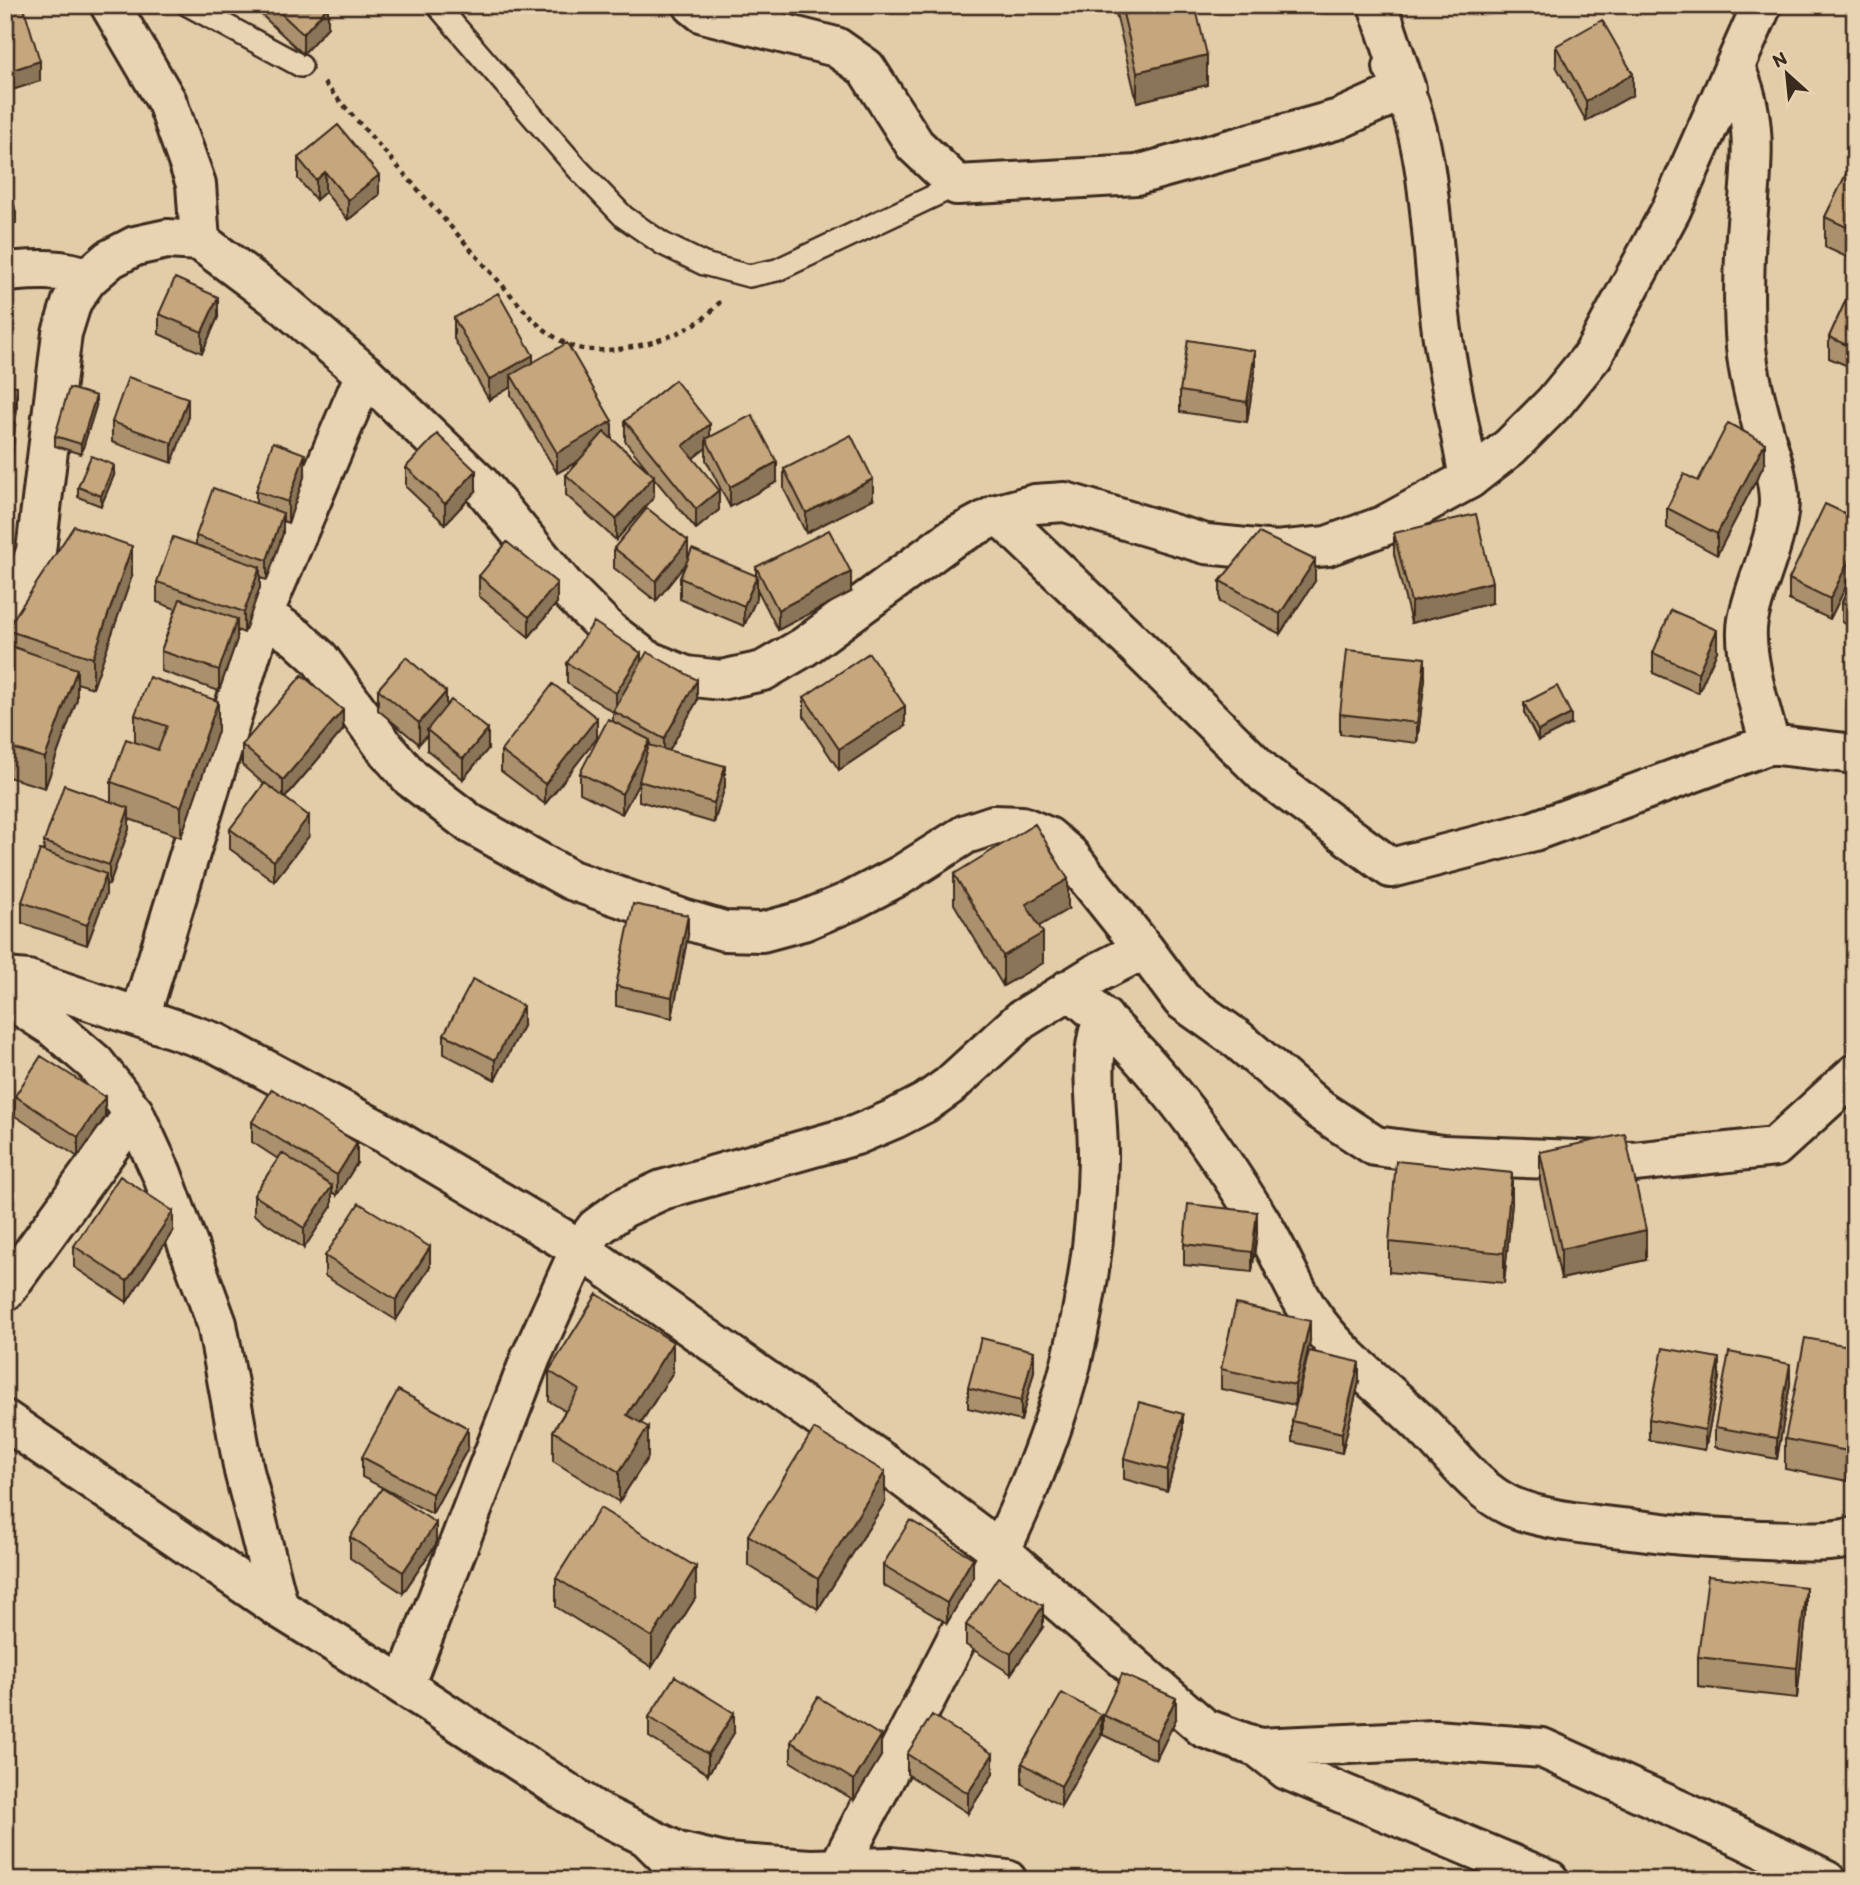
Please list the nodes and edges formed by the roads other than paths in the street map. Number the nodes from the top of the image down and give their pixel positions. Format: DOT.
graph roads {
  1 [pos="110,5"];
  2 [pos="188,5"];
  3 [pos="437,5"];
  4 [pos="693,5"];
  5 [pos="1359,5"];
  6 [pos="1378,5"];
  7 [pos="1762,5"];
  8 [pos="301,66"];
  9 [pos="1735,69"];
  10 [pos="1406,89"];
  11 [pos="957,185"];
  12 [pos="200,241"];
  13 [pos="5,272"];
  14 [pos="89,278"];
  15 [pos="365,374"];
  16 [pos="1469,479"];
  17 [pos="998,514"];
  18 [pos="263,614"];
  19 [pos="5,620"];
  20 [pos="1770,744"];
  21 [pos="1855,754"];
  22 [pos="1144,949"];
  23 [pos="5,978"];
  24 [pos="1069,989"];
  25 [pos="5,996"];
  26 [pos="140,1017"];
  27 [pos="1104,1018"];
  28 [pos="1855,1074"];
  29 [pos="134,1113"];
  30 [pos="580,1249"];
  31 [pos="5,1291"];
  32 [pos="5,1420"];
  33 [pos="1855,1537"];
  34 [pos="1002,1552"];
  35 [pos="279,1608"];
  36 [pos="404,1686"];
  37 [pos="1259,1748"];
  38 [pos="645,1835"];
  39 [pos="838,1869"];
  40 [pos="690,1880"];
  41 [pos="1007,1880"];
  42 [pos="1549,1880"];
  43 [pos="1827,1880"];
  1 -- 12 [label="street"];
  2 -- 8 [label="lane"];
  3 -- 11 [label="lane"];
  4 -- 11 [label="street"];
  5 -- 10 [label="street"];
  6 -- 10 [label="street"];
  7 -- 9 [label="street"];
  9 -- 16 [label="street"];
  9 -- 20 [label="street"];
  10 -- 11 [label="street"];
  10 -- 16 [label="street"];
  12 -- 14 [label="street"];
  12 -- 15 [label="street"];
  13 -- 14 [label="street"];
  14 -- 19 [label="street"];
  15 -- 17 [label="street"];
  15 -- 18 [label="street"];
  16 -- 17 [label="street"];
  17 -- 20 [label="street"];
  18 -- 22 [label="street"];
  18 -- 26 [label="street"];
  20 -- 21 [label="street"];
  22 -- 24 [label="street"];
  22 -- 28 [label="street"];
  23 -- 26 [label="street"];
  24 -- 27 [label="street"];
  24 -- 30 [label="street"];
  25 -- 29 [label="street"];
  26 -- 30 [label="street"];
  27 -- 33 [label="street"];
  27 -- 34 [label="street"];
  29 -- 31 [label="street"];
  29 -- 35 [label="street"];
  30 -- 34 [label="street"];
  30 -- 36 [label="street"];
  32 -- 35 [label="street"];
  34 -- 37 [label="street"];
  34 -- 39 [label="street"];
  35 -- 36 [label="street"];
  36 -- 38 [label="street"];
  37 -- 42 [label="street"];
  37 -- 43 [label="street"];
  38 -- 39 [label="street"];
  38 -- 40 [label="street"];
  39 -- 41 [label="street"];
}
